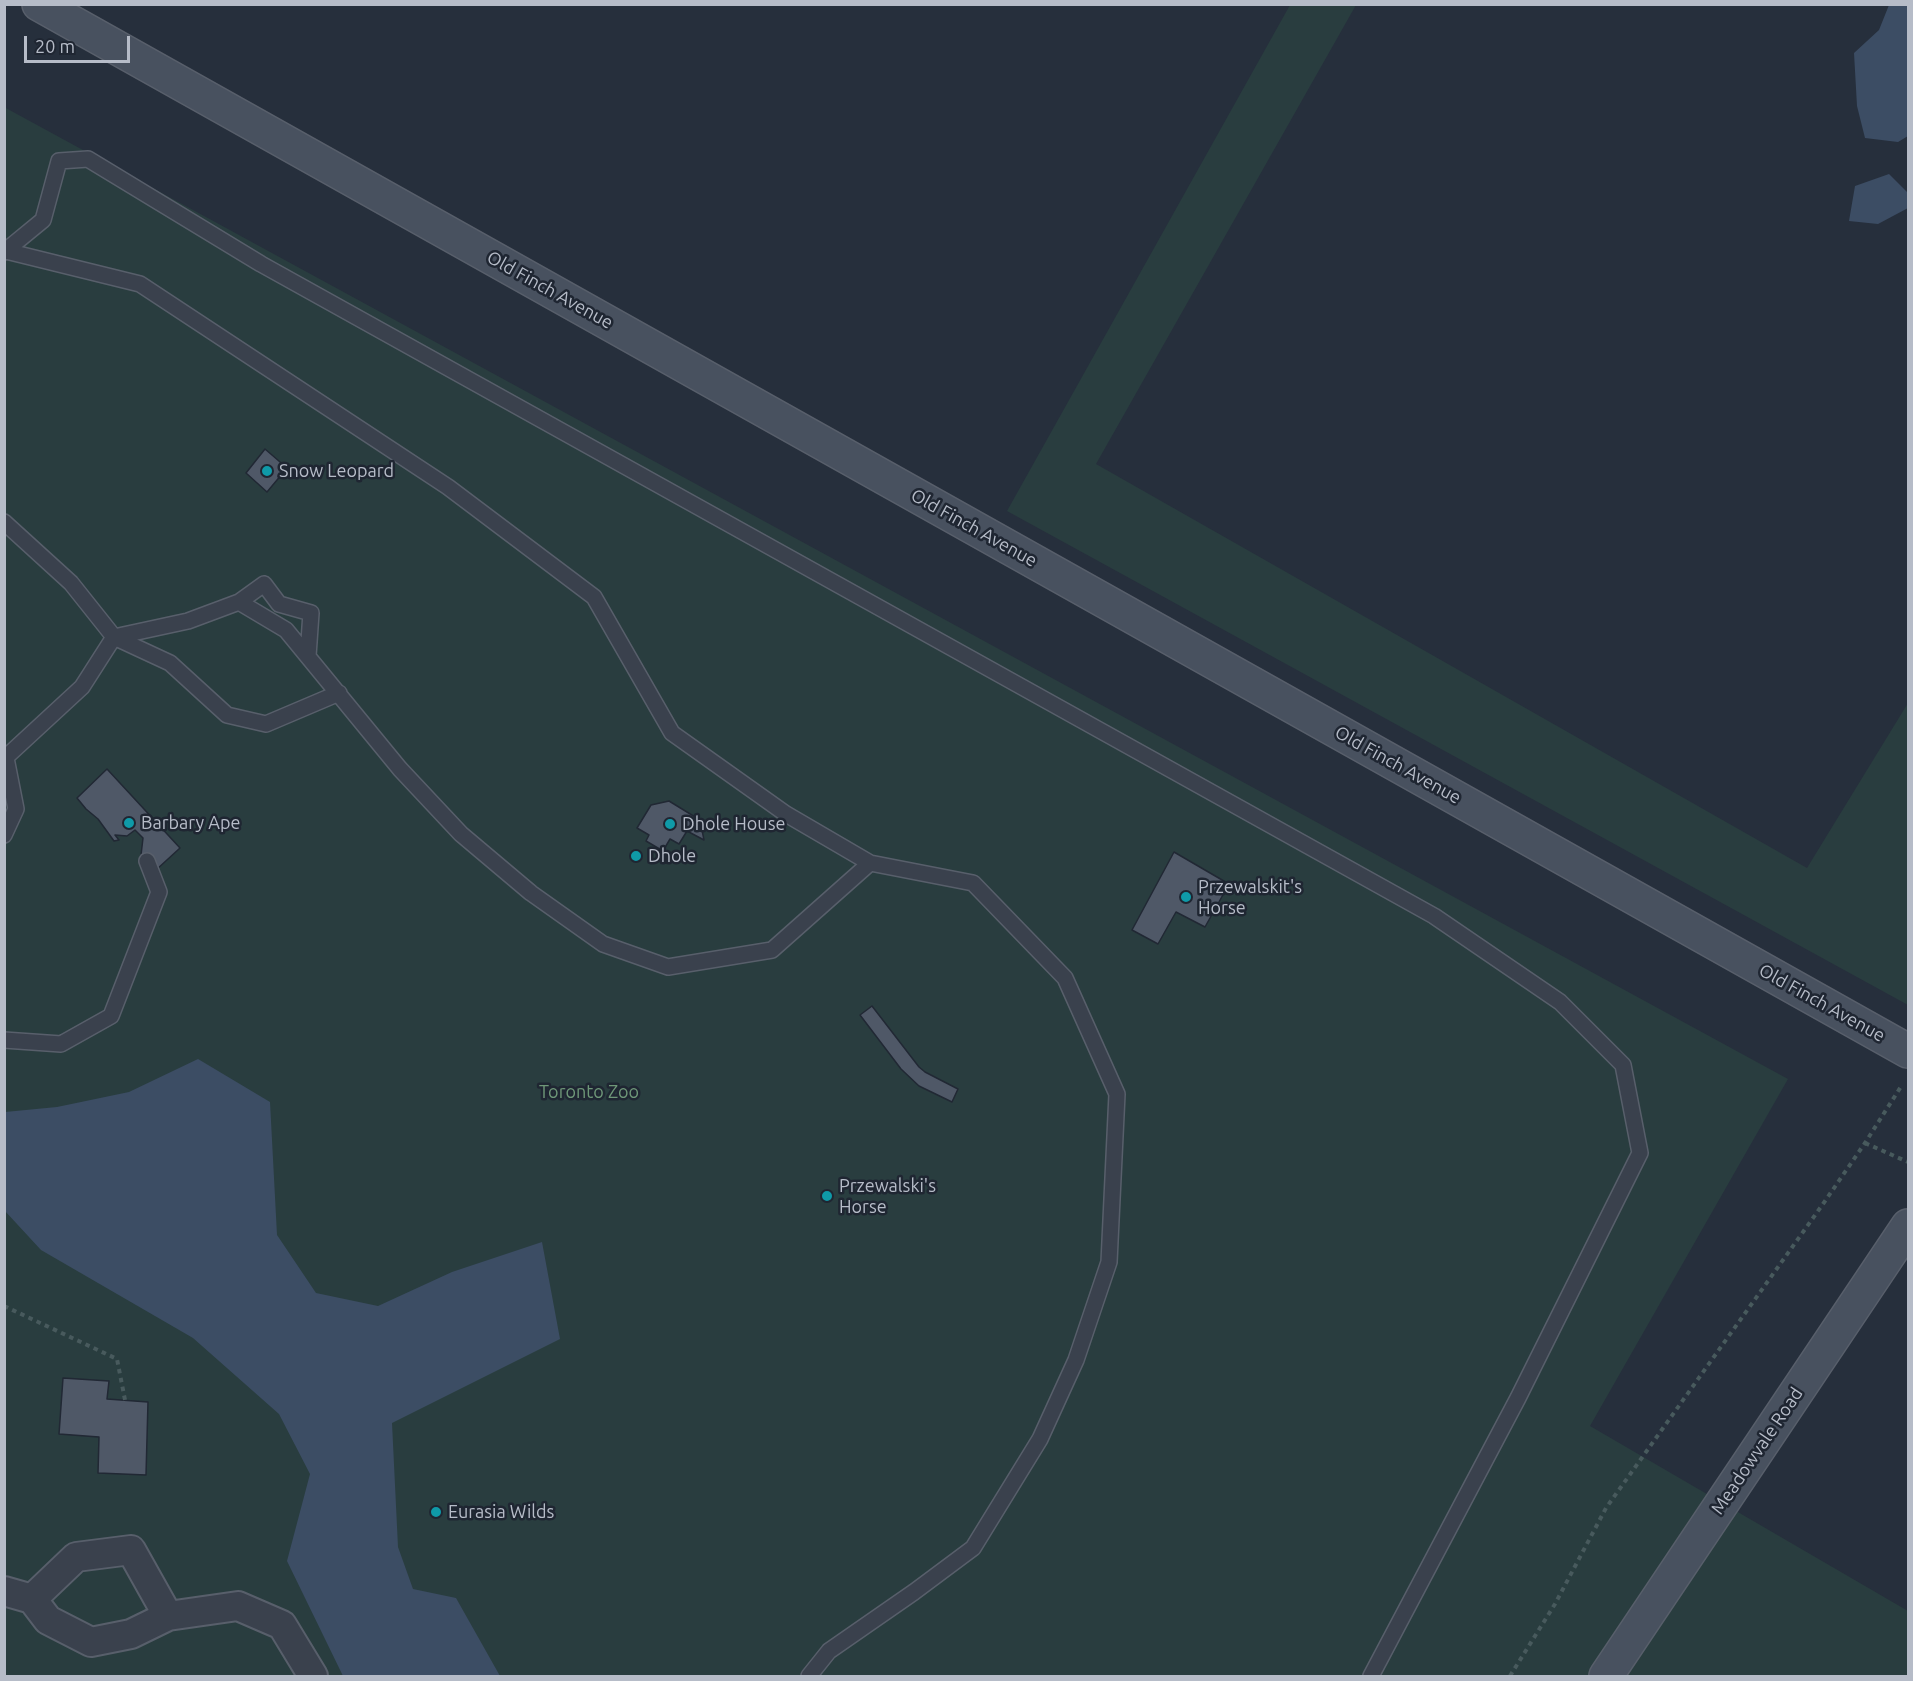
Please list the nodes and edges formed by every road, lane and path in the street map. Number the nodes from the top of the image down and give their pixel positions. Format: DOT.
graph roads {
  1 [pos="39,4"];
  2 [pos="5,251"];
  3 [pos="4,522"];
  4 [pos="239,602"];
  5 [pos="114,637"];
  6 [pos="308,656"];
  7 [pos="339,693"];
  8 [pos="5,758"];
  9 [pos="4,835"];
  10 [pos="147,861"];
  11 [pos="870,863"];
  12 [pos="4,1040"];
  13 [pos="1908,1051"];
  14 [pos="1902,1084"];
  15 [pos="1865,1143"];
  16 [pos="1908,1162"];
  17 [pos="1908,1226"];
  18 [pos="4,1306"];
  19 [pos="125,1400"];
  20 [pos="4,1591"];
  21 [pos="32,1599"];
  22 [pos="168,1616"];
  23 [pos="313,1677"];
  24 [pos="809,1677"];
  25 [pos="1371,1677"];
  26 [pos="1510,1677"];
  27 [pos="1606,1677"];
  1 -- 13 [label="street, Old Finch Avenue"];
  2 -- 11 [label="lane"];
  2 -- 25 [label="lane"];
  3 -- 5 [label="lane"];
  4 -- 5 [label="lane"];
  4 -- 6 [label="lane"];
  4 -- 6 [label="lane"];
  5 -- 7 [label="lane"];
  5 -- 8 [label="lane"];
  6 -- 7 [label="lane"];
  7 -- 11 [label="lane"];
  8 -- 9 [label="lane"];
  10 -- 12 [label="lane"];
  11 -- 24 [label="lane"];
  14 -- 15 [label="path"];
  15 -- 16 [label="path"];
  15 -- 26 [label="path"];
  17 -- 27 [label="street, Meadowvale Road"];
  18 -- 19 [label="path"];
  20 -- 21 [label="street"];
  21 -- 22 [label="street"];
  21 -- 22 [label="street"];
  22 -- 23 [label="street"];
}
